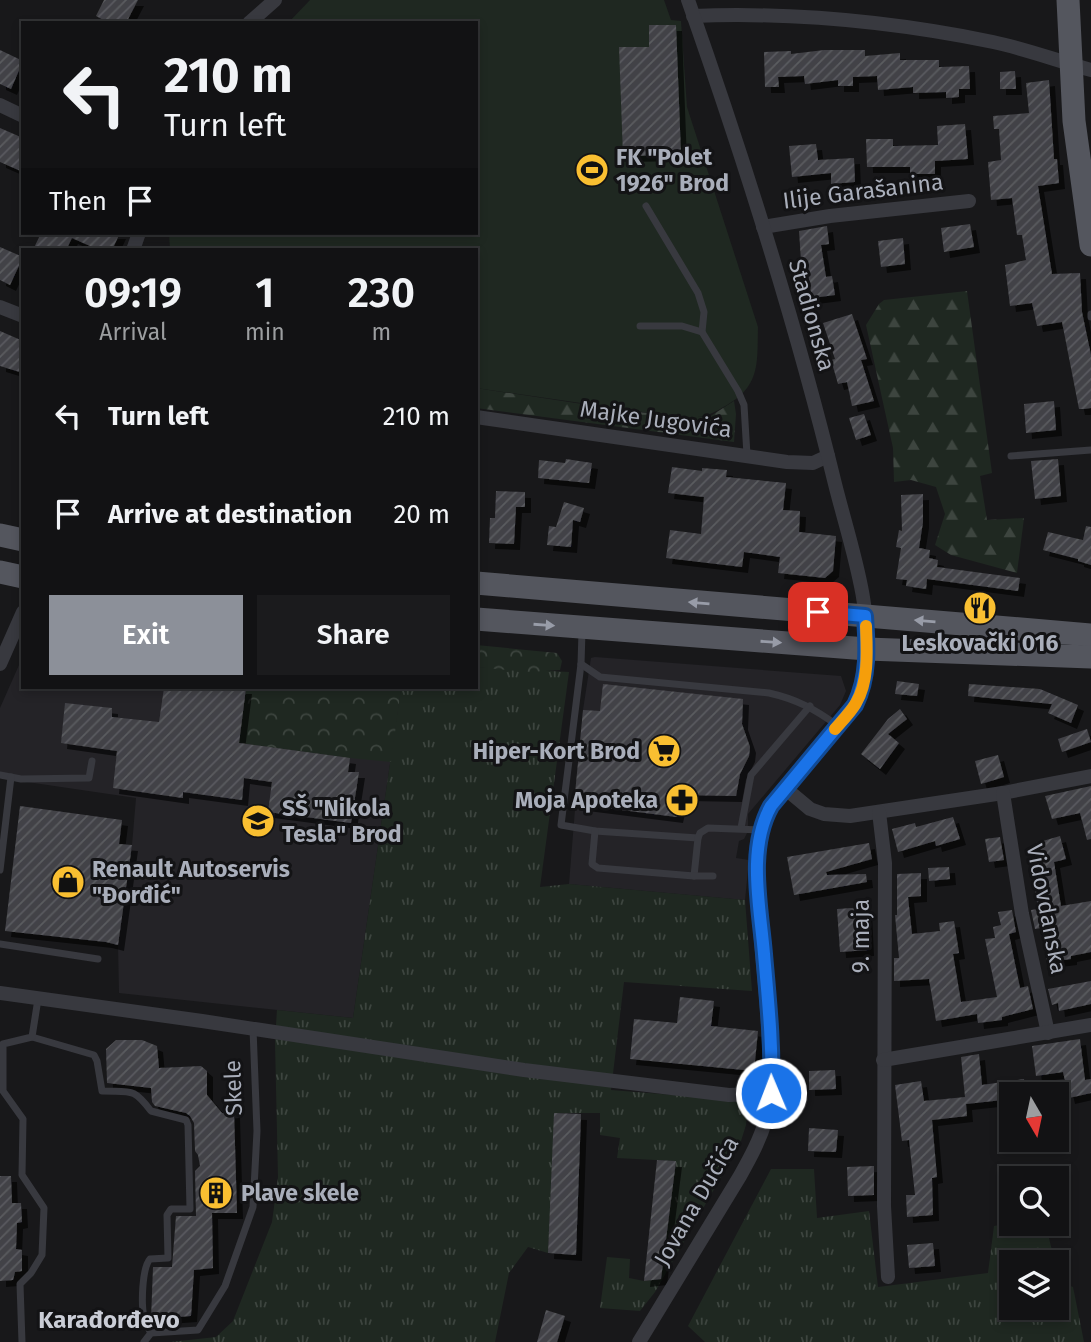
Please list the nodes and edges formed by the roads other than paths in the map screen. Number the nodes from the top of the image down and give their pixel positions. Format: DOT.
graph roads {
  1 [pos="275,0"];
  2 [pos="688,0"];
  3 [pos="1068,0"];
  4 [pos="693,16"];
  5 [pos="251,21"];
  6 [pos="1081,67"];
  7 [pos="0,105"];
  8 [pos="21,115"];
  9 [pos="969,201"];
  10 [pos="646,206"];
  11 [pos="763,227"];
  12 [pos="1091,244"];
  13 [pos="0,307"];
  14 [pos="21,315"];
  15 [pos="639,326"];
  16 [pos="702,332"];
  17 [pos="478,417"];
  18 [pos="1091,450"];
  19 [pos="747,455"];
  20 [pos="828,456"];
  21 [pos="1011,456"];
  22 [pos="0,535"];
  23 [pos="21,540"];
  24 [pos="0,572"];
  25 [pos="21,577"];
  26 [pos="478,583"];
  27 [pos="21,616"];
  28 [pos="865,616"];
  29 [pos="478,619"];
  30 [pos="582,628"];
  31 [pos="1091,635"];
  32 [pos="867,649"];
  33 [pos="2,656"];
  34 [pos="1084,658"];
  35 [pos="581,664"];
  36 [pos="810,706"];
  37 [pos="838,726"];
  38 [pos="92,761"];
  39 [pos="0,775"];
  40 [pos="1091,776"];
  41 [pos="11,777"];
  42 [pos="786,789"];
  43 [pos="1003,793"];
  44 [pos="878,812"];
  45 [pos="741,828"];
  46 [pos="761,830"];
  47 [pos="595,831"];
  48 [pos="698,838"];
  49 [pos="0,870"];
  50 [pos="694,876"];
  51 [pos="713,876"];
  52 [pos="0,944"];
  53 [pos="99,959"];
  54 [pos="0,993"];
  55 [pos="38,999"];
  56 [pos="1091,1026"];
  57 [pos="253,1029"];
  58 [pos="1048,1033"];
  59 [pos="32,1037"];
  60 [pos="883,1060"];
  61 [pos="771,1093"];
  62 [pos="888,1278"];
  63 [pos="151,1333"];
  64 [pos="22,1342"];
  65 [pos="144,1342"];
  66 [pos="639,1342"];
  1 -- 5 [label="street"];
  2 -- 4 [label="street, Stadionska"];
  3 -- 6 [label="main road"];
  4 -- 6 [label="street"];
  4 -- 11 [label="street, Stadionska"];
  6 -- 12 [label="main road"];
  7 -- 8 [label="street"];
  9 -- 11 [label="street, Ilije Garašanina"];
  10 -- 16 [label="lane"];
  11 -- 20 [label="street, Stadionska"];
  13 -- 14 [label="street"];
  15 -- 16 [label="lane"];
  16 -- 19 [label="lane"];
  17 -- 19 [label="street, Majke Jugovića"];
  18 -- 21 [label="lane"];
  19 -- 20 [label="street, Majke Jugovića"];
  20 -- 28 [label="street, Stadionska"];
  22 -- 23 [label="main road"];
  24 -- 25 [label="main road"];
  28 -- 26 [label="main road, one-way"];
  27 -- 33 [label="street"];
  31 -- 28 [label="main road, one-way"];
  28 -- 32 [label="street, Stadionska"];
  29 -- 30 [label="main road, one-way"];
  30 -- 32 [label="main road, one-way"];
  30 -- 35 [label="lane"];
  32 -- 34 [label="main road"];
  32 -- 37 [label="street, Jovana Dučića"];
  35 -- 36 [label="lane"];
  35 -- 47 [label="lane"];
  36 -- 37 [label="lane"];
  36 -- 45 [label="lane"];
  37 -- 42 [label="street, Jovana Dučića"];
  38 -- 41 [label="lane"];
  39 -- 41 [label="lane"];
  40 -- 43 [label="street"];
  41 -- 49 [label="lane"];
  42 -- 44 [label="street"];
  42 -- 46 [label="street, Jovana Dučića"];
  43 -- 44 [label="street"];
  43 -- 58 [label="street, Vidovdanska"];
  44 -- 60 [label="street, 9. maja"];
  45 -- 46 [label="lane"];
  45 -- 48 [label="lane"];
  46 -- 61 [label="street, Jovana Dučića"];
  47 -- 48 [label="lane"];
  47 -- 50 [label="lane"];
  48 -- 50 [label="lane"];
  50 -- 51 [label="lane"];
  52 -- 53 [label="lane"];
  54 -- 55 [label="street, Skele"];
  55 -- 57 [label="street, Skele"];
  55 -- 59 [label="lane"];
  56 -- 58 [label="street"];
  57 -- 61 [label="street"];
  57 -- 63 [label="lane, Skele"];
  58 -- 60 [label="street"];
  59 -- 63 [label="lane"];
  59 -- 64 [label="lane"];
  60 -- 62 [label="street, 9. maja"];
  61 -- 66 [label="street, Jovana Dučića"];
  63 -- 65 [label="lane"];
}
